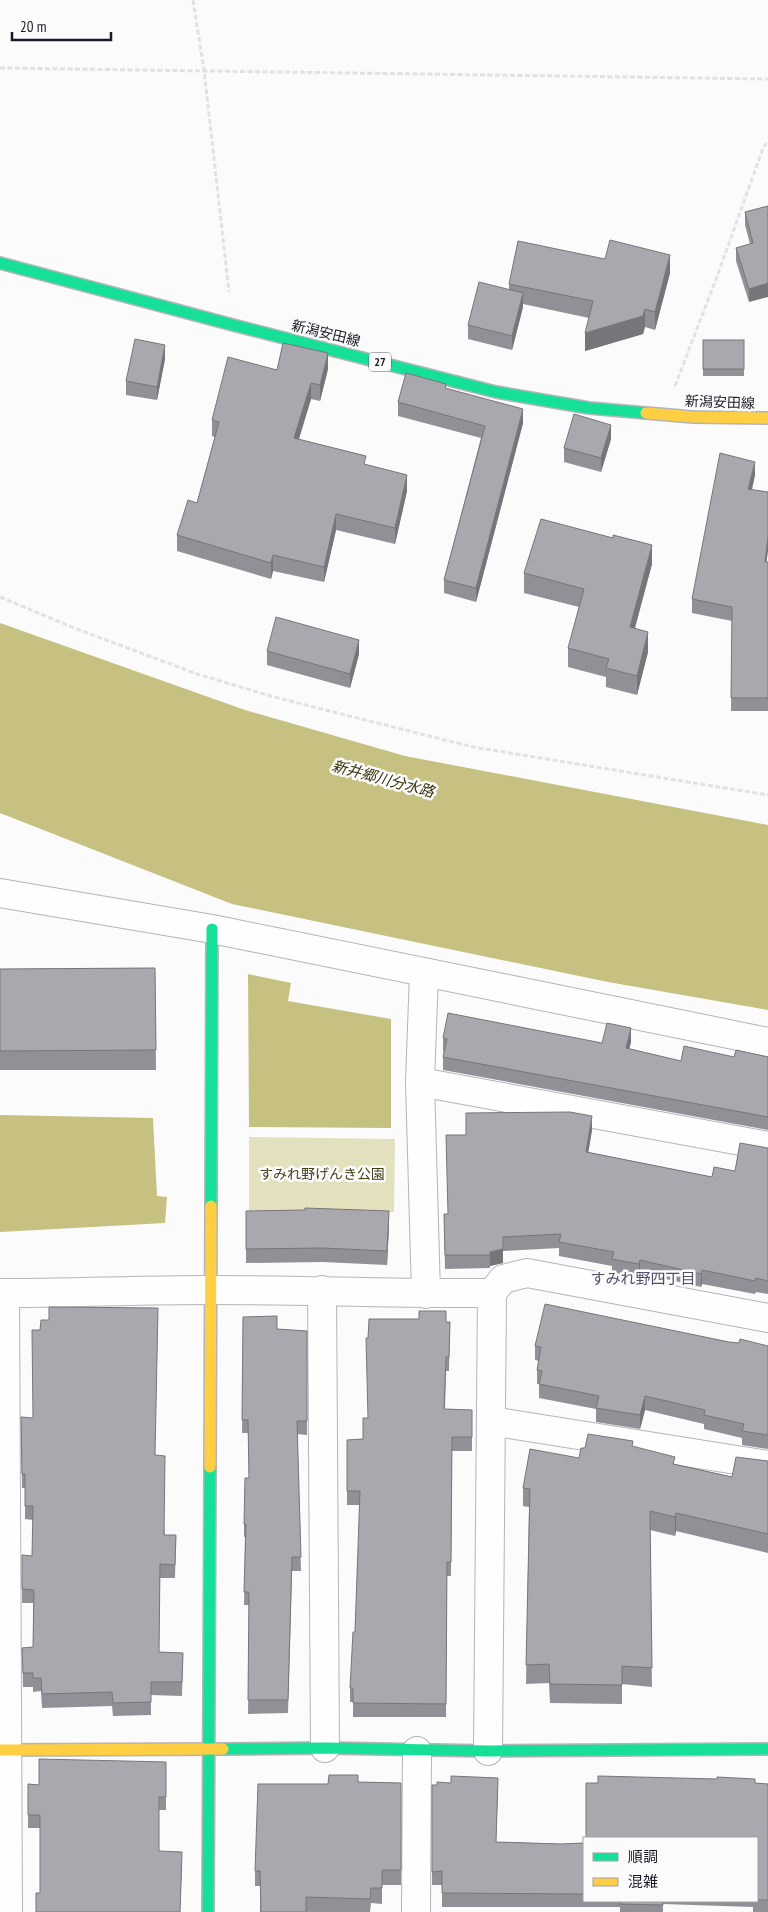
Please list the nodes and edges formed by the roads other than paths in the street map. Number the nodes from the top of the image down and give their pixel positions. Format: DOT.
graph roads {
  1 [pos="0,263"];
  2 [pos="768,418"];
  3 [pos="0,893"];
  4 [pos="212,929"];
  5 [pos="424,973"];
  6 [pos="768,1042"];
  7 [pos="420,1082"];
  8 [pos="768,1146"];
  9 [pos="209,1290"];
  10 [pos="322,1290"];
  11 [pos="2,1293"];
  12 [pos="492,1293"];
  13 [pos="426,1294"];
  14 [pos="768,1318"];
  15 [pos="491,1421"];
  16 [pos="768,1465"];
  17 [pos="3,1514"];
  18 [pos="325,1748"];
  19 [pos="768,1749"];
  20 [pos="3,1750"];
  21 [pos="208,1750"];
  22 [pos="417,1751"];
  23 [pos="488,1751"];
  24 [pos="8,1912"];
  25 [pos="208,1912"];
  26 [pos="416,1912"];
  1 -- 2 [label="street, 新潟安田線 / 27"];
  3 -- 4 [label="street"];
  4 -- 5 [label="street"];
  4 -- 9 [label="street"];
  5 -- 6 [label="street"];
  5 -- 7 [label="street"];
  7 -- 8 [label="street"];
  7 -- 13 [label="street"];
  9 -- 10 [label="street"];
  9 -- 11 [label="street"];
  9 -- 21 [label="street"];
  10 -- 13 [label="street"];
  10 -- 18 [label="street"];
  11 -- 17 [label="street"];
  12 -- 13 [label="street"];
  12 -- 14 [label="street"];
  12 -- 15 [label="street"];
  15 -- 16 [label="street"];
  15 -- 23 [label="street"];
  17 -- 20 [label="street"];
  18 -- 21 [label="street"];
  18 -- 22 [label="street"];
  19 -- 23 [label="street"];
  20 -- 21 [label="street"];
  20 -- 24 [label="street"];
  21 -- 25 [label="street"];
  22 -- 23 [label="street"];
  22 -- 26 [label="street"];
}
